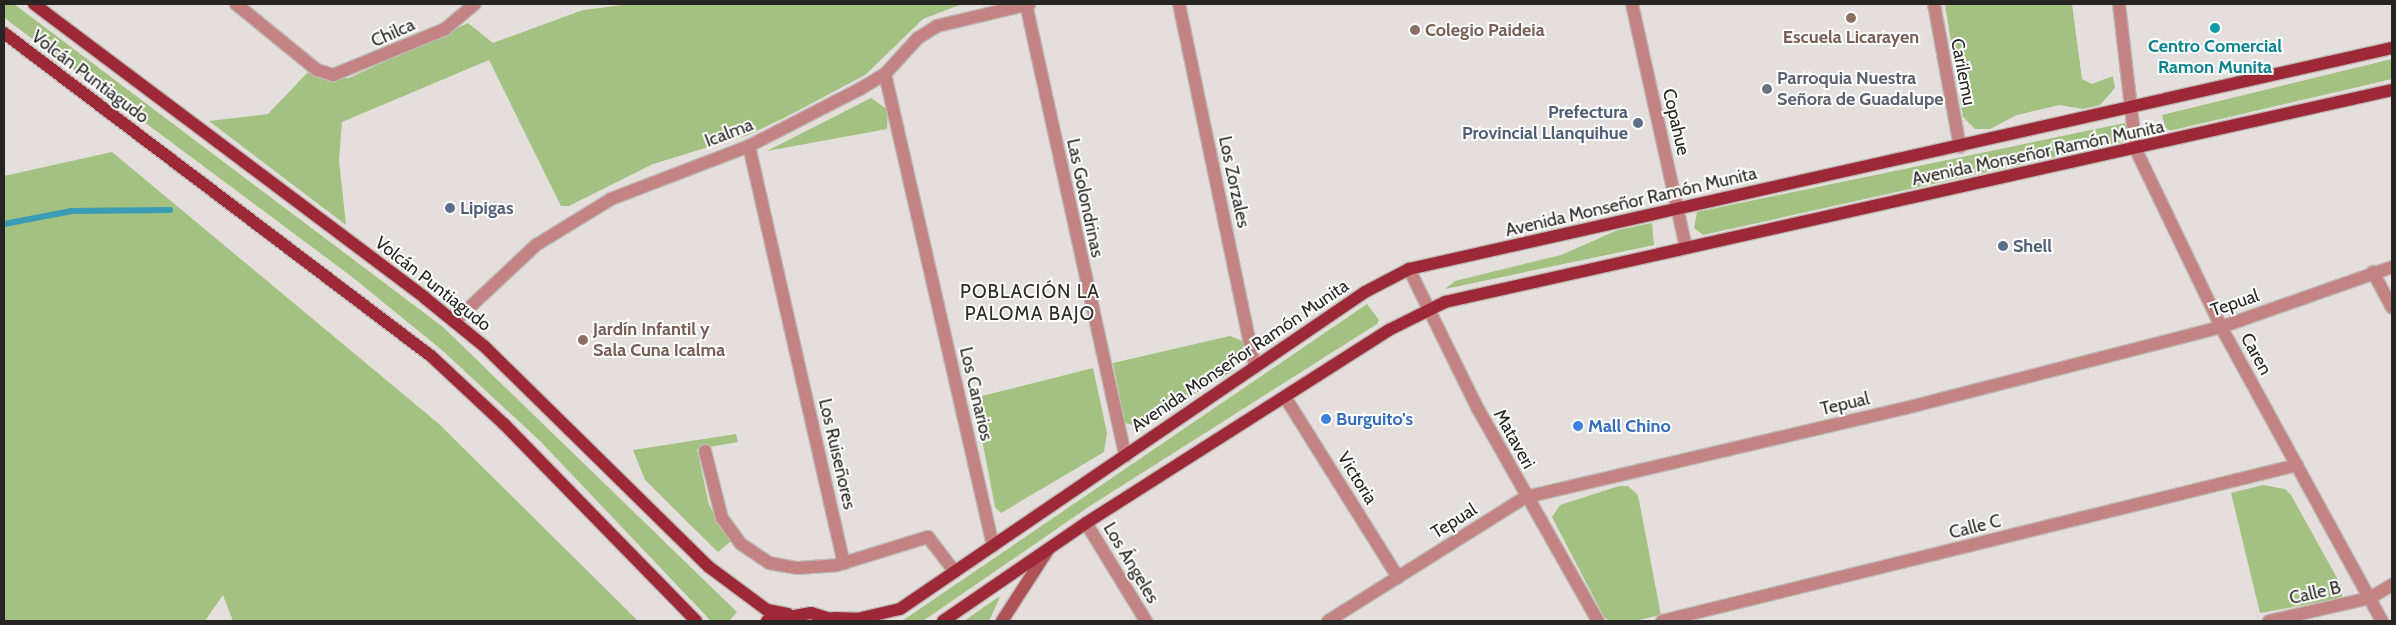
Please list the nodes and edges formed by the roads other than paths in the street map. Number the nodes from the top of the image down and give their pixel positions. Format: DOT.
graph roads {
  1 [pos="34,4"];
  2 [pos="236,4"];
  3 [pos="475,4"];
  4 [pos="1028,4"];
  5 [pos="1179,4"];
  6 [pos="1632,4"];
  7 [pos="1934,4"];
  8 [pos="2119,4"];
  9 [pos="4,33"];
  10 [pos="2392,48"];
  11 [pos="885,74"];
  12 [pos="2392,90"];
  13 [pos="2130,109"];
  14 [pos="749,146"];
  15 [pos="1960,147"];
  16 [pos="2136,150"];
  17 [pos="1678,209"];
  18 [pos="1686,248"];
  19 [pos="2392,267"];
  20 [pos="1409,269"];
  21 [pos="2373,272"];
  22 [pos="2392,307"];
  23 [pos="1428,309"];
  24 [pos="454,322"];
  25 [pos="2221,327"];
  26 [pos="1255,367"];
  27 [pos="1286,396"];
  28 [pos="705,451"];
  29 [pos="1124,456"];
  30 [pos="2297,465"];
  31 [pos="1526,497"];
  32 [pos="1086,523"];
  33 [pos="992,546"];
  34 [pos="1048,550"];
  35 [pos="844,563"];
  36 [pos="955,572"];
  37 [pos="1398,577"];
  38 [pos="2392,585"];
  39 [pos="2370,598"];
  40 [pos="788,614"];
  41 [pos="836,620"];
  42 [pos="696,621"];
  43 [pos="767,621"];
  44 [pos="943,621"];
  45 [pos="1002,621"];
  46 [pos="1146,621"];
  47 [pos="1328,621"];
  48 [pos="1598,621"];
  49 [pos="1662,621"];
  50 [pos="2269,621"];
  51 [pos="2382,621"];
  1 -- 24 [label="main road, Volcán Puntiagudo"];
  2 -- 3 [label="street, Chilca"];
  4 -- 11 [label="street, Icalma"];
  4 -- 29 [label="street, Las Golondrinas"];
  5 -- 26 [label="street, Los Zorzales"];
  6 -- 17 [label="street, Copahue"];
  7 -- 15 [label="street, Carilemu"];
  8 -- 13 [label="street, Caren"];
  9 -- 42 [label="main road, Volcán Puntiagudo"];
  10 -- 13 [label="main road, Avenida Monseñor Ramón Munita"];
  11 -- 14 [label="street, Icalma"];
  11 -- 33 [label="street, Los Canarios"];
  12 -- 16 [label="main road, Avenida Monseñor Ramón Munita"];
  13 -- 15 [label="main road, Avenida Monseñor Ramón Munita"];
  13 -- 16 [label="street, Caren"];
  14 -- 24 [label="street, Icalma"];
  14 -- 35 [label="street, Los Ruiseñores"];
  15 -- 17 [label="main road, Avenida Monseñor Ramón Munita"];
  16 -- 18 [label="main road, Avenida Monseñor Ramón Munita"];
  16 -- 25 [label="street, Caren"];
  17 -- 18 [label="street, Copahue"];
  17 -- 20 [label="main road, Avenida Monseñor Ramón Munita"];
  18 -- 23 [label="main road, Avenida Monseñor Ramón Munita"];
  19 -- 21 [label="street, Tepual"];
  20 -- 23 [label="street, Mataveri"];
  20 -- 26 [label="main road, Avenida Monseñor Ramón Munita"];
  21 -- 22 [label="street"];
  21 -- 25 [label="street, Tepual"];
  23 -- 27 [label="main road, Avenida Monseñor Ramón Munita"];
  23 -- 31 [label="street, Mataveri"];
  24 -- 40 [label="main road, Volcán Puntiagudo"];
  25 -- 30 [label="street, Caren"];
  25 -- 31 [label="street, Tepual"];
  26 -- 29 [label="main road, Avenida Monseñor Ramón Munita"];
  27 -- 32 [label="main road, Avenida Monseñor Ramón Munita"];
  27 -- 37 [label="street, Victoria"];
  28 -- 35 [label="street"];
  29 -- 33 [label="main road, Avenida Monseñor Ramón Munita"];
  30 -- 39 [label="street, Caren"];
  30 -- 49 [label="street, Calle C"];
  31 -- 37 [label="street, Tepual"];
  31 -- 48 [label="street, Mataveri"];
  32 -- 34 [label="main road, Avenida Monseñor Ramón Munita"];
  32 -- 46 [label="street, Los Ángeles"];
  33 -- 36 [label="main road, Avenida Monseñor Ramón Munita"];
  34 -- 44 [label="main road, Avenida Monseñor Ramón Munita"];
  34 -- 45 [label="main road, Avenida Monseñor Ramón Munita"];
  35 -- 36 [label="street"];
  36 -- 41 [label="main road, Avenida Monseñor Ramón Munita"];
  37 -- 47 [label="street, Tepual"];
  38 -- 39 [label="street, Calle B"];
  39 -- 50 [label="street, Calle B"];
  39 -- 51 [label="street, Caren"];
  40 -- 41 [label="main road, Avenida Monseñor Ramón Munita"];
  40 -- 43 [label="main road"];
}
